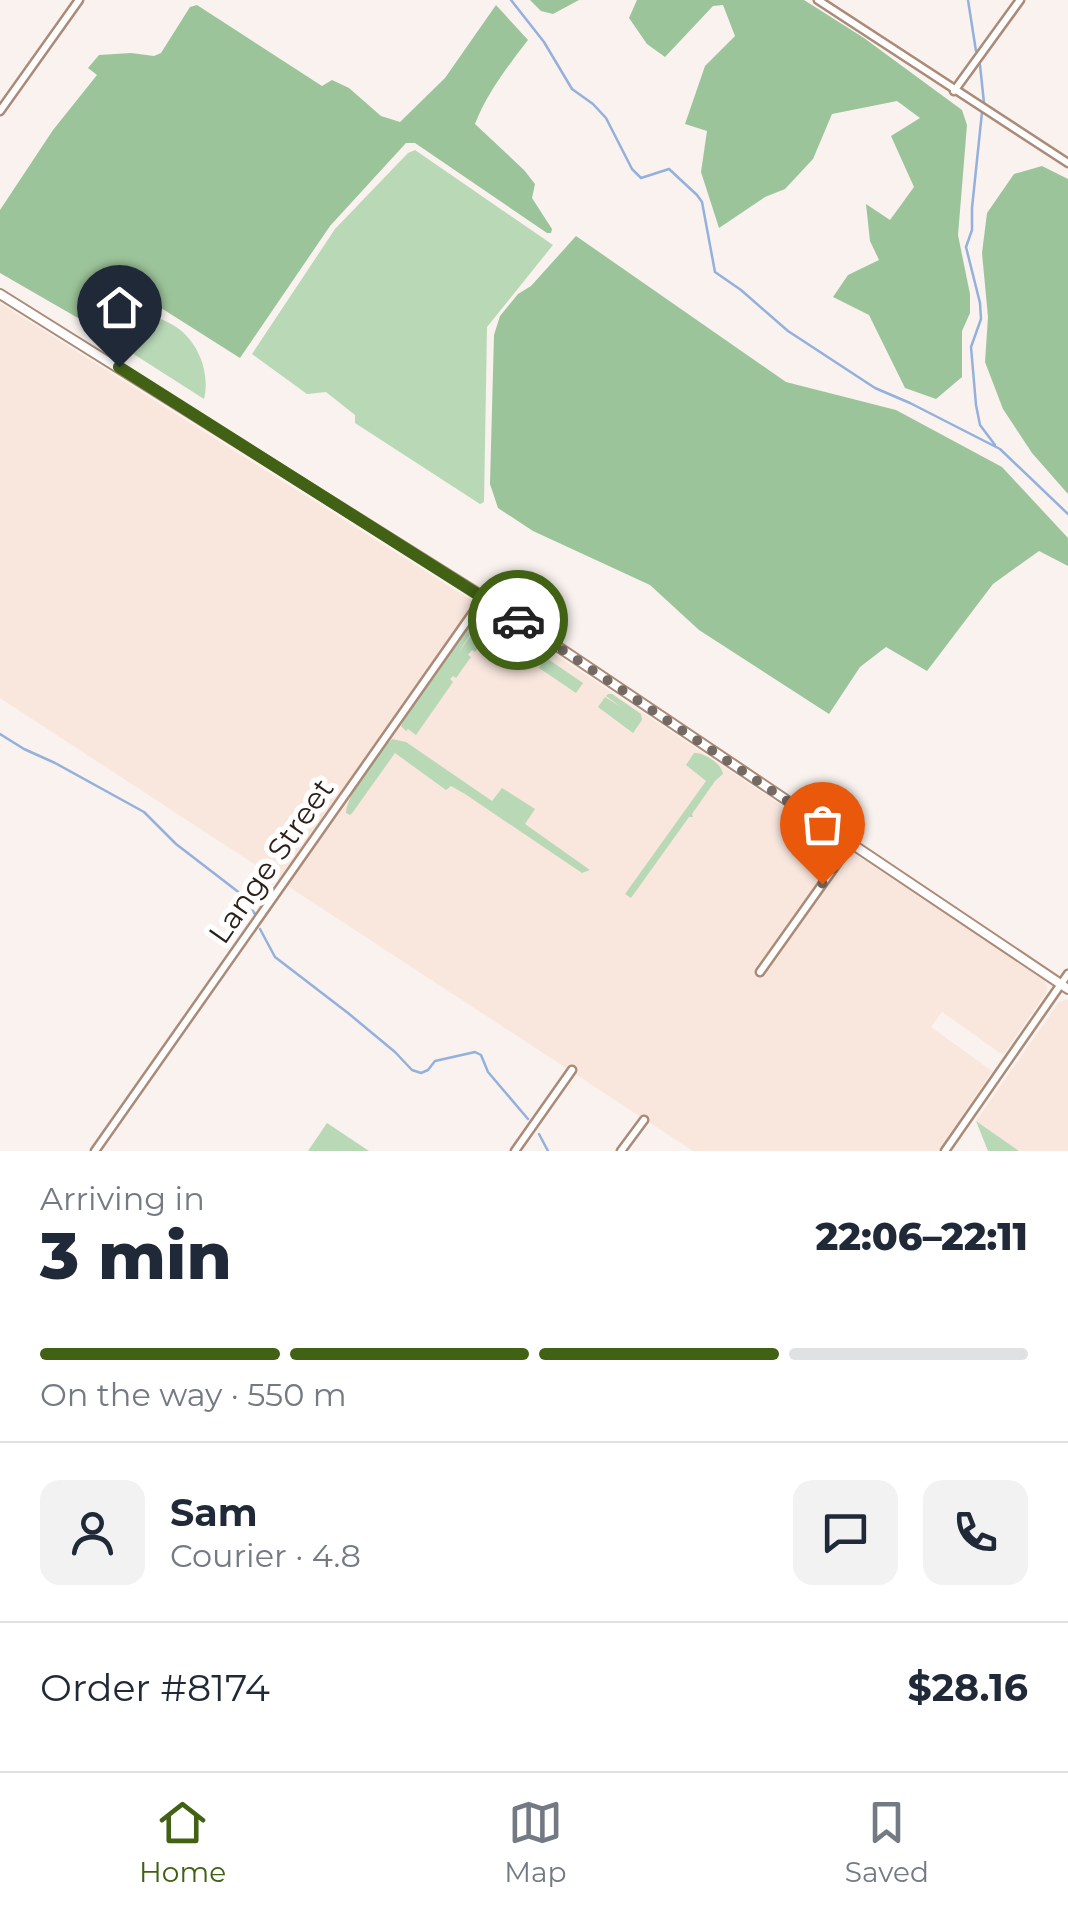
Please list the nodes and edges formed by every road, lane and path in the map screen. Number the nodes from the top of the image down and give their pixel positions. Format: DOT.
graph roads {
  1 [pos="78,0"];
  2 [pos="818,0"];
  3 [pos="1020,0"];
  4 [pos="954,91"];
  5 [pos="0,110"];
  6 [pos="1067,159"];
  7 [pos="0,294"];
  8 [pos="484,597"];
  9 [pos="851,844"];
  10 [pos="760,972"];
  11 [pos="1068,974"];
  12 [pos="1064,986"];
  13 [pos="572,1070"];
  14 [pos="644,1120"];
  15 [pos="95,1151"];
  16 [pos="515,1151"];
  17 [pos="621,1151"];
  18 [pos="945,1151"];
  1 -- 5 [label="street"];
  2 -- 4 [label="street"];
  3 -- 4 [label="street"];
  4 -- 6 [label="street"];
  7 -- 8 [label="main road"];
  8 -- 9 [label="main road"];
  8 -- 15 [label="street, Lange Street"];
  9 -- 10 [label="street"];
  9 -- 12 [label="main road"];
  11 -- 12 [label="street"];
  12 -- 18 [label="street"];
  13 -- 16 [label="street"];
  14 -- 17 [label="street"];
}
